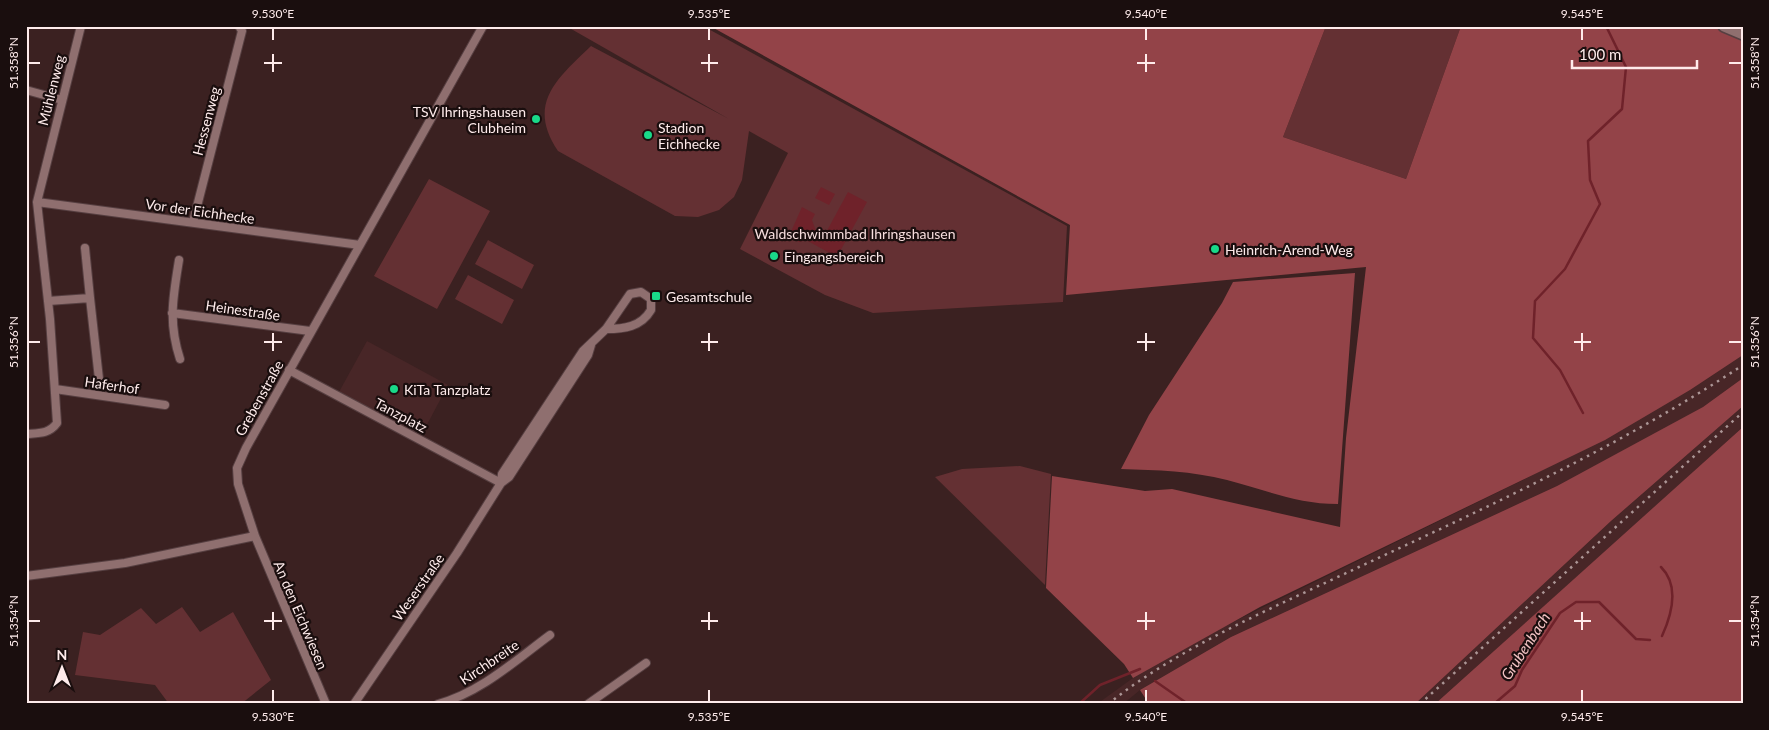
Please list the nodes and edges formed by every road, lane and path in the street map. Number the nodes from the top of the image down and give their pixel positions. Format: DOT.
graph roads {
  1 [pos="81,26"];
  2 [pos="239,26"];
  3 [pos="483,26"];
  4 [pos="1724,26"];
  5 [pos="1743,34"];
  6 [pos="26,90"];
  7 [pos="62,100"];
  8 [pos="37,202"];
  9 [pos="192,222"];
  10 [pos="360,245"];
  11 [pos="85,248"];
  12 [pos="179,260"];
  13 [pos="90,298"];
  14 [pos="48,301"];
  15 [pos="172,313"];
  16 [pos="606,329"];
  17 [pos="310,332"];
  18 [pos="180,359"];
  19 [pos="289,370"];
  20 [pos="99,379"];
  21 [pos="55,389"];
  22 [pos="165,405"];
  23 [pos="26,434"];
  24 [pos="501,483"];
  25 [pos="255,536"];
  26 [pos="26,576"];
  27 [pos="550,635"];
  28 [pos="646,663"];
  29 [pos="326,704"];
  30 [pos="354,704"];
  31 [pos="438,704"];
  32 [pos="588,704"];
  1 -- 7 [label="street, Mühlenweg"];
  2 -- 9 [label="street, Hessenweg"];
  3 -- 10 [label="street, Grebenstraße"];
  4 -- 5 [label="main road"];
  6 -- 7 [label="street"];
  7 -- 8 [label="street, Mühlenweg"];
  8 -- 9 [label="street, Vor der Eichhecke"];
  8 -- 14 [label="street, Mühlenweg"];
  9 -- 10 [label="street, Vor der Eichhecke"];
  10 -- 17 [label="street, Grebenstraße"];
  11 -- 13 [label="street"];
  12 -- 15 [label="street"];
  13 -- 14 [label="street"];
  13 -- 20 [label="street"];
  14 -- 21 [label="street, Mühlenweg"];
  15 -- 17 [label="street, Heinestraße"];
  15 -- 18 [label="street"];
  16 -- 16 [label="street, Weserstraße"];
  16 -- 24 [label="street, Weserstraße"];
  17 -- 19 [label="street, Grebenstraße"];
  19 -- 24 [label="street, Tanzplatz"];
  19 -- 25 [label="street, Grebenstraße"];
  21 -- 22 [label="street, Haferhof"];
  21 -- 23 [label="street, Mühlenweg"];
  24 -- 30 [label="street, Weserstraße"];
  25 -- 26 [label="street"];
  25 -- 29 [label="street, An den Eichwiesen"];
  27 -- 31 [label="street, Kirchbreite"];
  28 -- 32 [label="street"];
}
